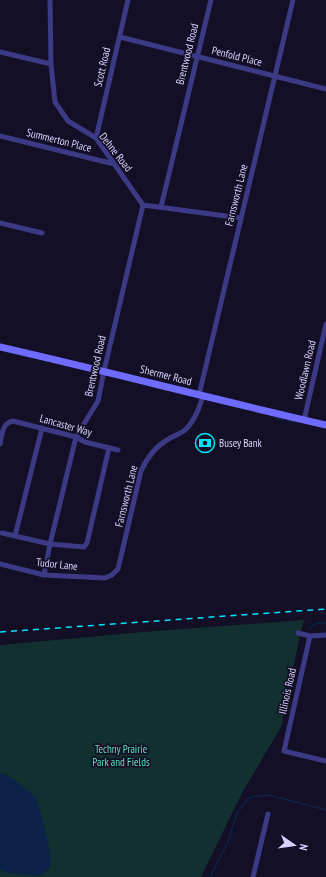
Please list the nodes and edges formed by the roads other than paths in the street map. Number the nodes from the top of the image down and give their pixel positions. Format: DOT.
graph roads {
  1 [pos="50,0"];
  2 [pos="128,0"];
  3 [pos="211,0"];
  4 [pos="293,0"];
  5 [pos="120,37"];
  6 [pos="0,52"];
  7 [pos="197,57"];
  8 [pos="51,64"];
  9 [pos="275,76"];
  10 [pos="326,89"];
  11 [pos="0,136"];
  12 [pos="96,138"];
  13 [pos="114,164"];
  14 [pos="143,205"];
  15 [pos="161,207"];
  16 [pos="241,218"];
  17 [pos="0,223"];
  18 [pos="42,233"];
  19 [pos="326,324"];
  20 [pos="0,346"];
  21 [pos="104,371"];
  22 [pos="201,395"];
  23 [pos="304,420"];
  24 [pos="326,425"];
  25 [pos="42,428"];
  26 [pos="76,437"];
  27 [pos="0,444"];
  28 [pos="110,448"];
  29 [pos="118,450"];
  30 [pos="2,533"];
  31 [pos="15,536"];
  32 [pos="50,544"];
  33 [pos="0,564"];
  34 [pos="112,574"];
  35 [pos="44,575"];
  36 [pos="298,633"];
  37 [pos="326,635"];
  38 [pos="310,636"];
  39 [pos="326,761"];
  40 [pos="268,814"];
  41 [pos="253,877"];
  1 -- 8 [label="street, Dehne Road"];
  2 -- 5 [label="street, Scott Road"];
  3 -- 7 [label="street, Brentwood Road"];
  4 -- 9 [label="street, Farnsworth Lane"];
  5 -- 7 [label="street, Penfold Place"];
  5 -- 12 [label="street, Scott Road"];
  6 -- 8 [label="street"];
  7 -- 9 [label="street, Penfold Place"];
  7 -- 15 [label="street, Brentwood Road"];
  8 -- 12 [label="street, Dehne Road"];
  9 -- 10 [label="street, Penfold Place"];
  9 -- 16 [label="street, Farnsworth Lane"];
  11 -- 13 [label="street, Summerton Place"];
  12 -- 13 [label="street, Dehne Road"];
  13 -- 14 [label="street, Dehne Road"];
  14 -- 15 [label="street"];
  14 -- 21 [label="street, Brentwood Road"];
  15 -- 16 [label="street"];
  16 -- 22 [label="street, Farnsworth Lane"];
  17 -- 18 [label="street"];
  19 -- 23 [label="street, Woodlawn Road"];
  20 -- 21 [label="main road, Shermer Road"];
  21 -- 22 [label="main road, Shermer Road"];
  21 -- 26 [label="street, Brentwood Road"];
  22 -- 23 [label="main road, Shermer Road"];
  22 -- 34 [label="street, Farnsworth Lane"];
  23 -- 24 [label="main road, Shermer Road"];
  25 -- 26 [label="street, Lancaster Way"];
  25 -- 27 [label="street, Lancaster Way"];
  25 -- 31 [label="street"];
  26 -- 28 [label="street, Lancaster Way"];
  26 -- 32 [label="street, Brentwood Road"];
  28 -- 29 [label="street, Lancaster Way"];
  28 -- 32 [label="street"];
  30 -- 31 [label="street"];
  31 -- 32 [label="street"];
  32 -- 35 [label="street, Brentwood Road"];
  33 -- 35 [label="street, Tudor Lane"];
  34 -- 35 [label="street, Tudor Lane"];
  36 -- 38 [label="street"];
  37 -- 38 [label="street"];
  38 -- 39 [label="street, Illinois Road"];
  40 -- 41 [label="street"];
}
